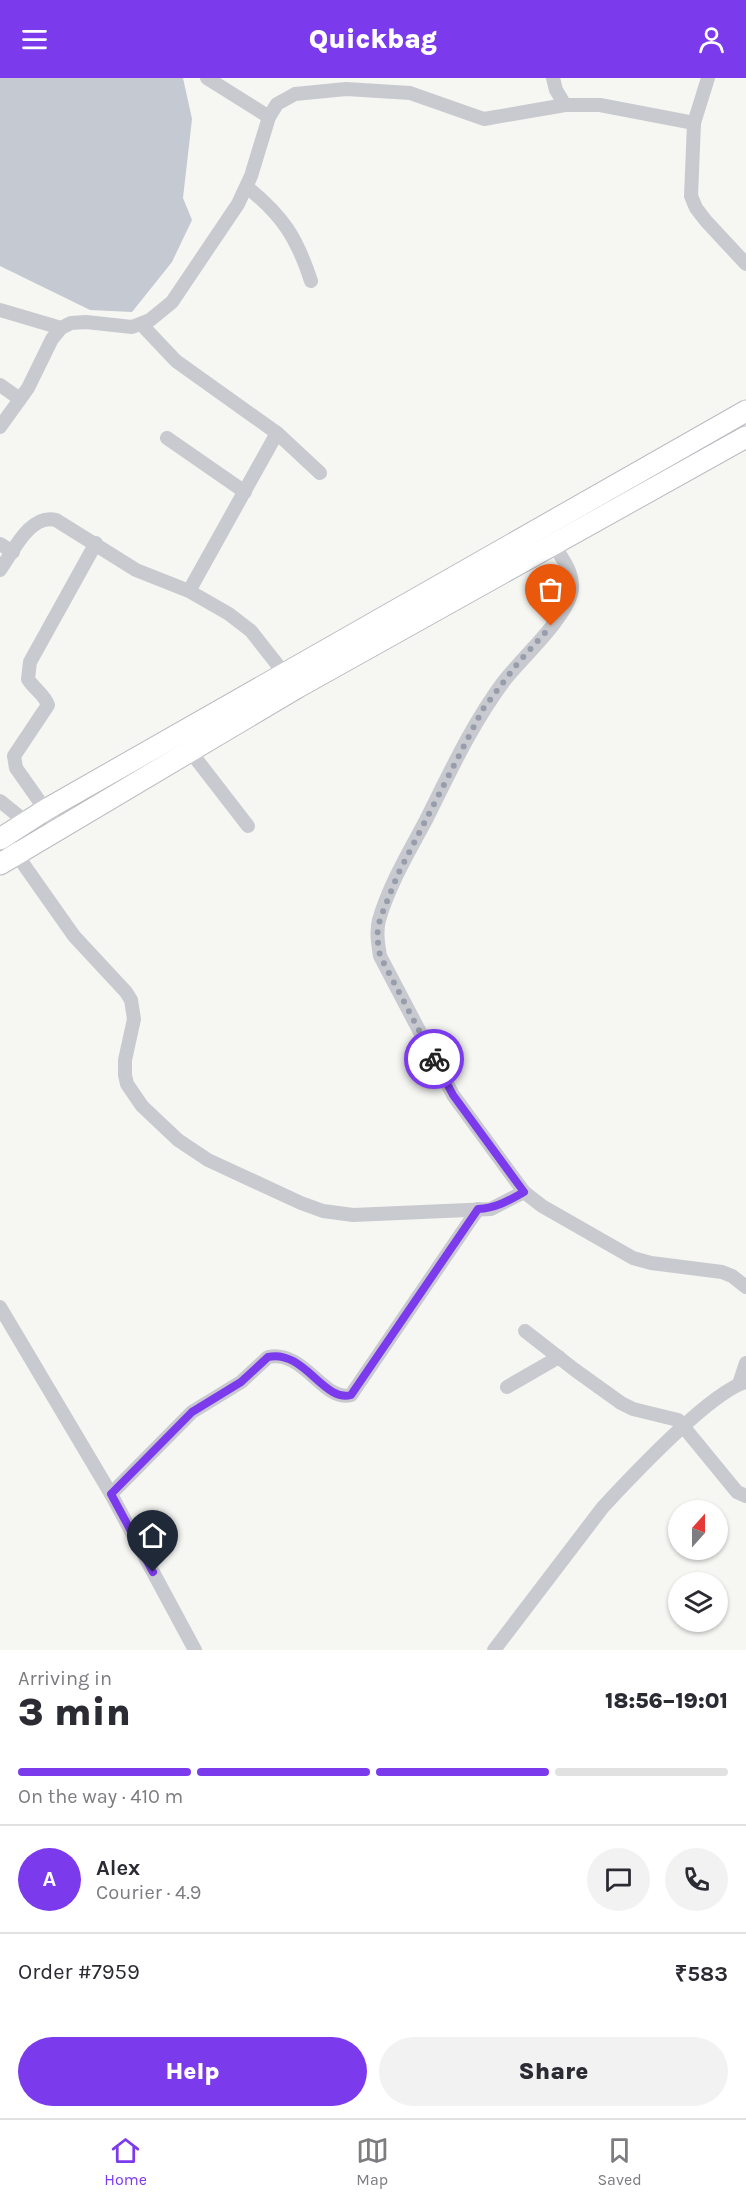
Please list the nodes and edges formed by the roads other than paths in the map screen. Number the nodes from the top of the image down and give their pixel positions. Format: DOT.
graph roads {
  1 [pos="207,78"];
  2 [pos="553,78"];
  3 [pos="708,78"];
  4 [pos="403,85"];
  5 [pos="559,106"];
  6 [pos="269,117"];
  7 [pos="694,123"];
  8 [pos="247,187"];
  9 [pos="746,264"];
  10 [pos="311,281"];
  11 [pos="0,310"];
  12 [pos="141,324"];
  13 [pos="61,327"];
  14 [pos="0,385"];
  15 [pos="20,399"];
  16 [pos="746,411"];
  17 [pos="0,427"];
  18 [pos="277,433"];
  19 [pos="746,437"];
  20 [pos="167,438"];
  21 [pos="679,462"];
  22 [pos="320,473"];
  23 [pos="245,492"];
  24 [pos="96,543"];
  25 [pos="0,544"];
  26 [pos="553,544"];
  27 [pos="13,552"];
  28 [pos="0,570"];
  29 [pos="189,591"];
  30 [pos="284,673"];
  31 [pos="190,751"];
  32 [pos="0,801"];
  33 [pos="47,809"];
  34 [pos="26,822"];
  35 [pos="248,826"];
  36 [pos="59,829"];
  37 [pos="2,837"];
  38 [pos="8,859"];
  39 [pos="524,1192"];
  40 [pos="478,1209"];
  41 [pos="746,1287"];
  42 [pos="0,1307"];
  43 [pos="525,1330"];
  44 [pos="559,1357"];
  45 [pos="746,1363"];
  46 [pos="742,1383"];
  47 [pos="507,1387"];
  48 [pos="684,1425"];
  49 [pos="111,1494"];
  50 [pos="746,1496"];
  51 [pos="195,1650"];
  52 [pos="494,1650"];
  1 -- 6 [label="street"];
  2 -- 5 [label="street"];
  3 -- 7 [label="street"];
  4 -- 5 [label="street"];
  4 -- 6 [label="street"];
  5 -- 7 [label="street"];
  6 -- 8 [label="street"];
  7 -- 9 [label="street"];
  8 -- 10 [label="street"];
  8 -- 12 [label="street"];
  11 -- 13 [label="street"];
  12 -- 13 [label="street"];
  12 -- 18 [label="street"];
  13 -- 15 [label="street"];
  14 -- 15 [label="street"];
  15 -- 17 [label="street"];
  16 -- 21 [label="main road"];
  18 -- 22 [label="street"];
  18 -- 23 [label="street"];
  19 -- 21 [label="main road"];
  20 -- 23 [label="street"];
  21 -- 26 [label="main road"];
  21 -- 30 [label="main road"];
  23 -- 29 [label="street"];
  24 -- 27 [label="street"];
  24 -- 29 [label="street"];
  24 -- 33 [label="street"];
  25 -- 27 [label="street"];
  26 -- 31 [label="main road"];
  26 -- 39 [label="street"];
  27 -- 28 [label="street"];
  29 -- 30 [label="street"];
  30 -- 33 [label="main road"];
  31 -- 35 [label="street"];
  31 -- 36 [label="main road"];
  32 -- 34 [label="street"];
  33 -- 34 [label="main road"];
  33 -- 36 [label="street"];
  34 -- 37 [label="main road"];
  36 -- 38 [label="main road"];
  37 -- 38 [label="street"];
  38 -- 40 [label="street"];
  39 -- 40 [label="street"];
  39 -- 41 [label="street"];
  40 -- 49 [label="street"];
  42 -- 49 [label="street"];
  43 -- 44 [label="street"];
  44 -- 47 [label="street"];
  44 -- 48 [label="street"];
  45 -- 46 [label="street"];
  46 -- 48 [label="street"];
  48 -- 50 [label="street"];
  48 -- 52 [label="street"];
  49 -- 51 [label="street"];
}
